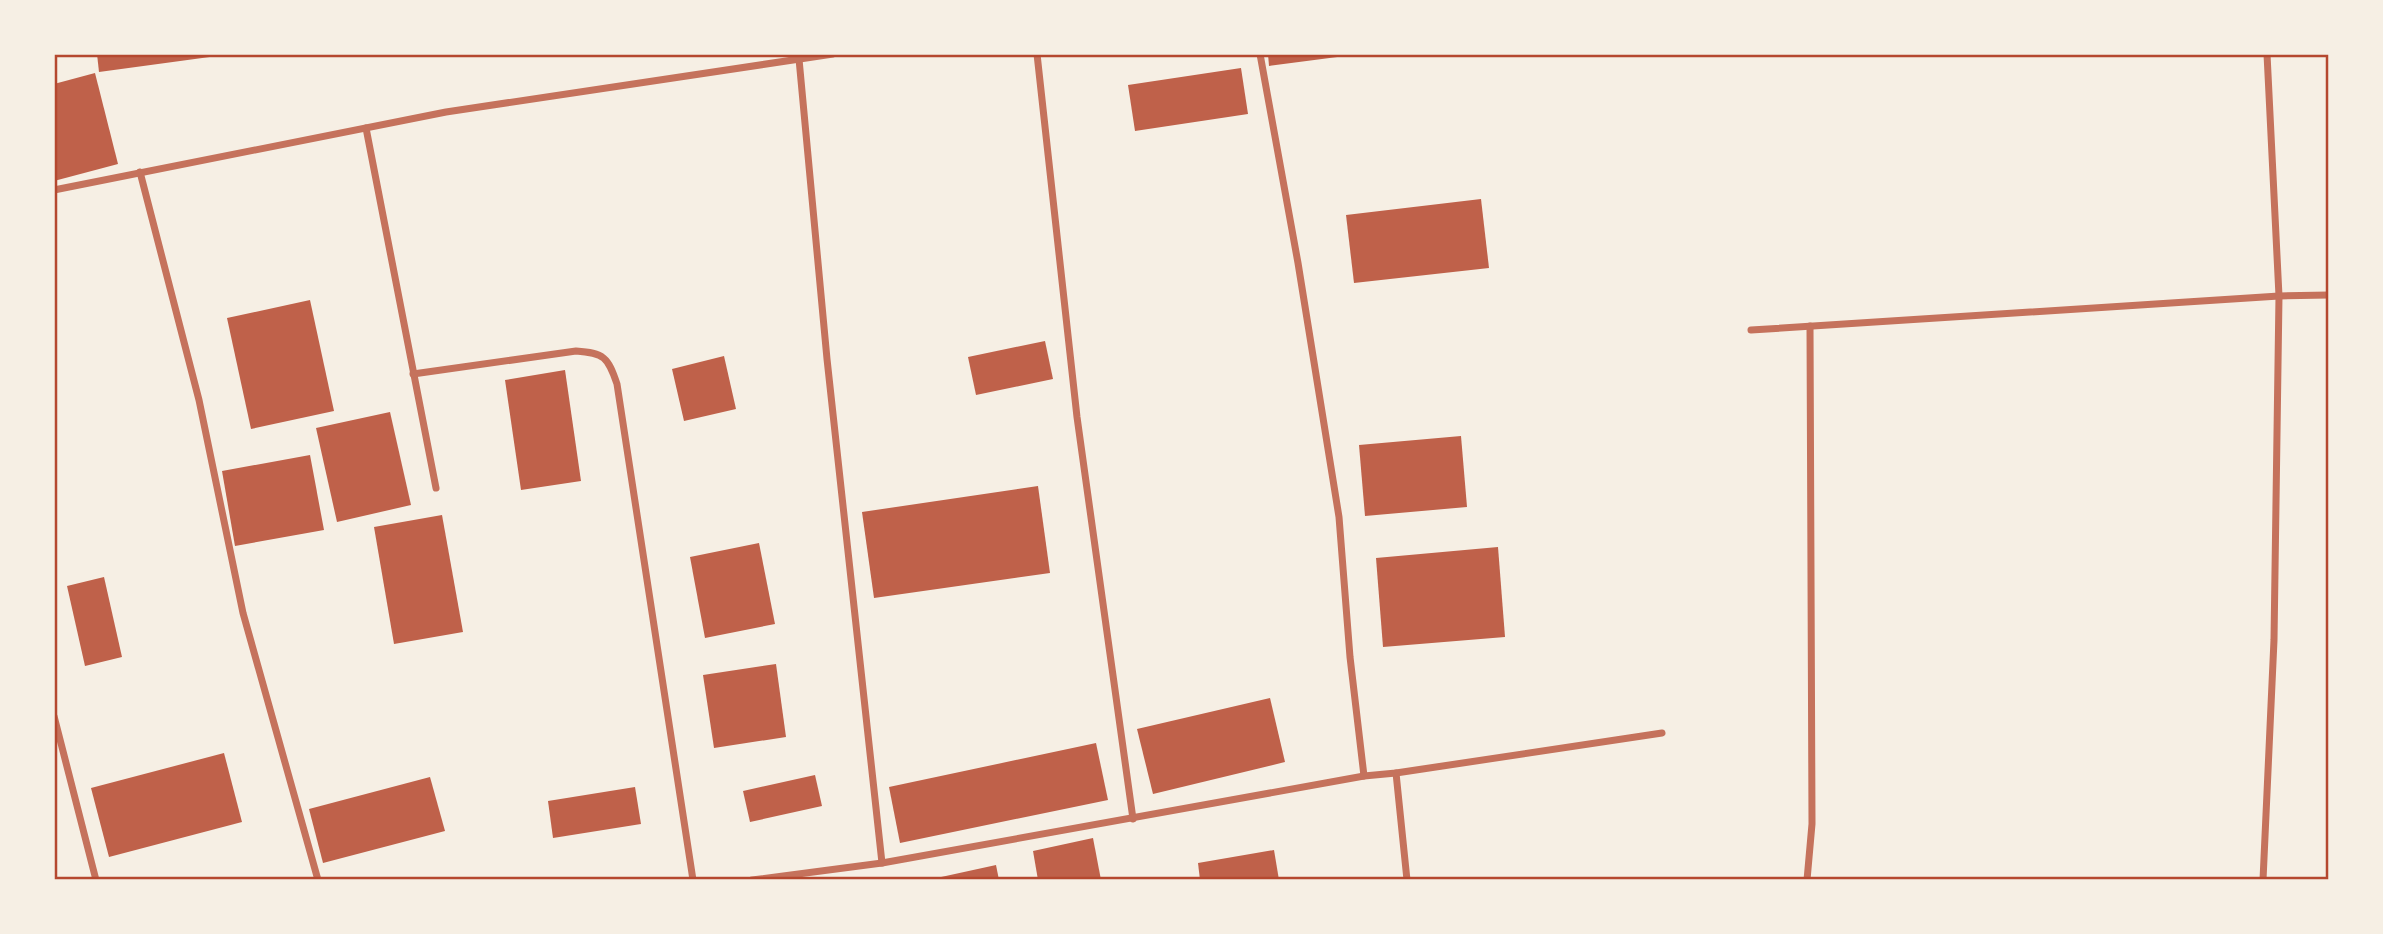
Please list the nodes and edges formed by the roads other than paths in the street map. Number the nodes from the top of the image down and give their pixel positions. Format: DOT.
graph roads {
  1 [pos="833,54"];
  2 [pos="1037,54"];
  3 [pos="1260,54"];
  4 [pos="2267,54"];
  5 [pos="799,59"];
  6 [pos="366,128"];
  7 [pos="140,172"];
  8 [pos="54,190"];
  9 [pos="2329,295"];
  10 [pos="2279,296"];
  11 [pos="1810,326"];
  12 [pos="1751,330"];
  13 [pos="413,374"];
  14 [pos="436,488"];
  15 [pos="54,716"];
  16 [pos="1662,733"];
  17 [pos="1396,773"];
  18 [pos="1364,776"];
  19 [pos="1133,819"];
  20 [pos="882,863"];
  21 [pos="96,880"];
  22 [pos="318,880"];
  23 [pos="693,880"];
  24 [pos="752,880"];
  25 [pos="1407,880"];
  26 [pos="1807,880"];
  27 [pos="2263,880"];
  1 -- 5 [label="street"];
  2 -- 19 [label="street"];
  3 -- 18 [label="street"];
  4 -- 10 [label="street"];
  5 -- 6 [label="street"];
  5 -- 20 [label="street"];
  6 -- 7 [label="street"];
  6 -- 13 [label="street"];
  7 -- 8 [label="street"];
  7 -- 22 [label="street"];
  9 -- 10 [label="street"];
  10 -- 11 [label="street"];
  10 -- 27 [label="street"];
  11 -- 12 [label="street"];
  11 -- 26 [label="street"];
  13 -- 14 [label="street"];
  13 -- 23 [label="street"];
  15 -- 21 [label="street"];
  16 -- 17 [label="street"];
  17 -- 18 [label="street"];
  17 -- 25 [label="street"];
  18 -- 19 [label="street"];
  19 -- 20 [label="street"];
  20 -- 24 [label="street"];
}
